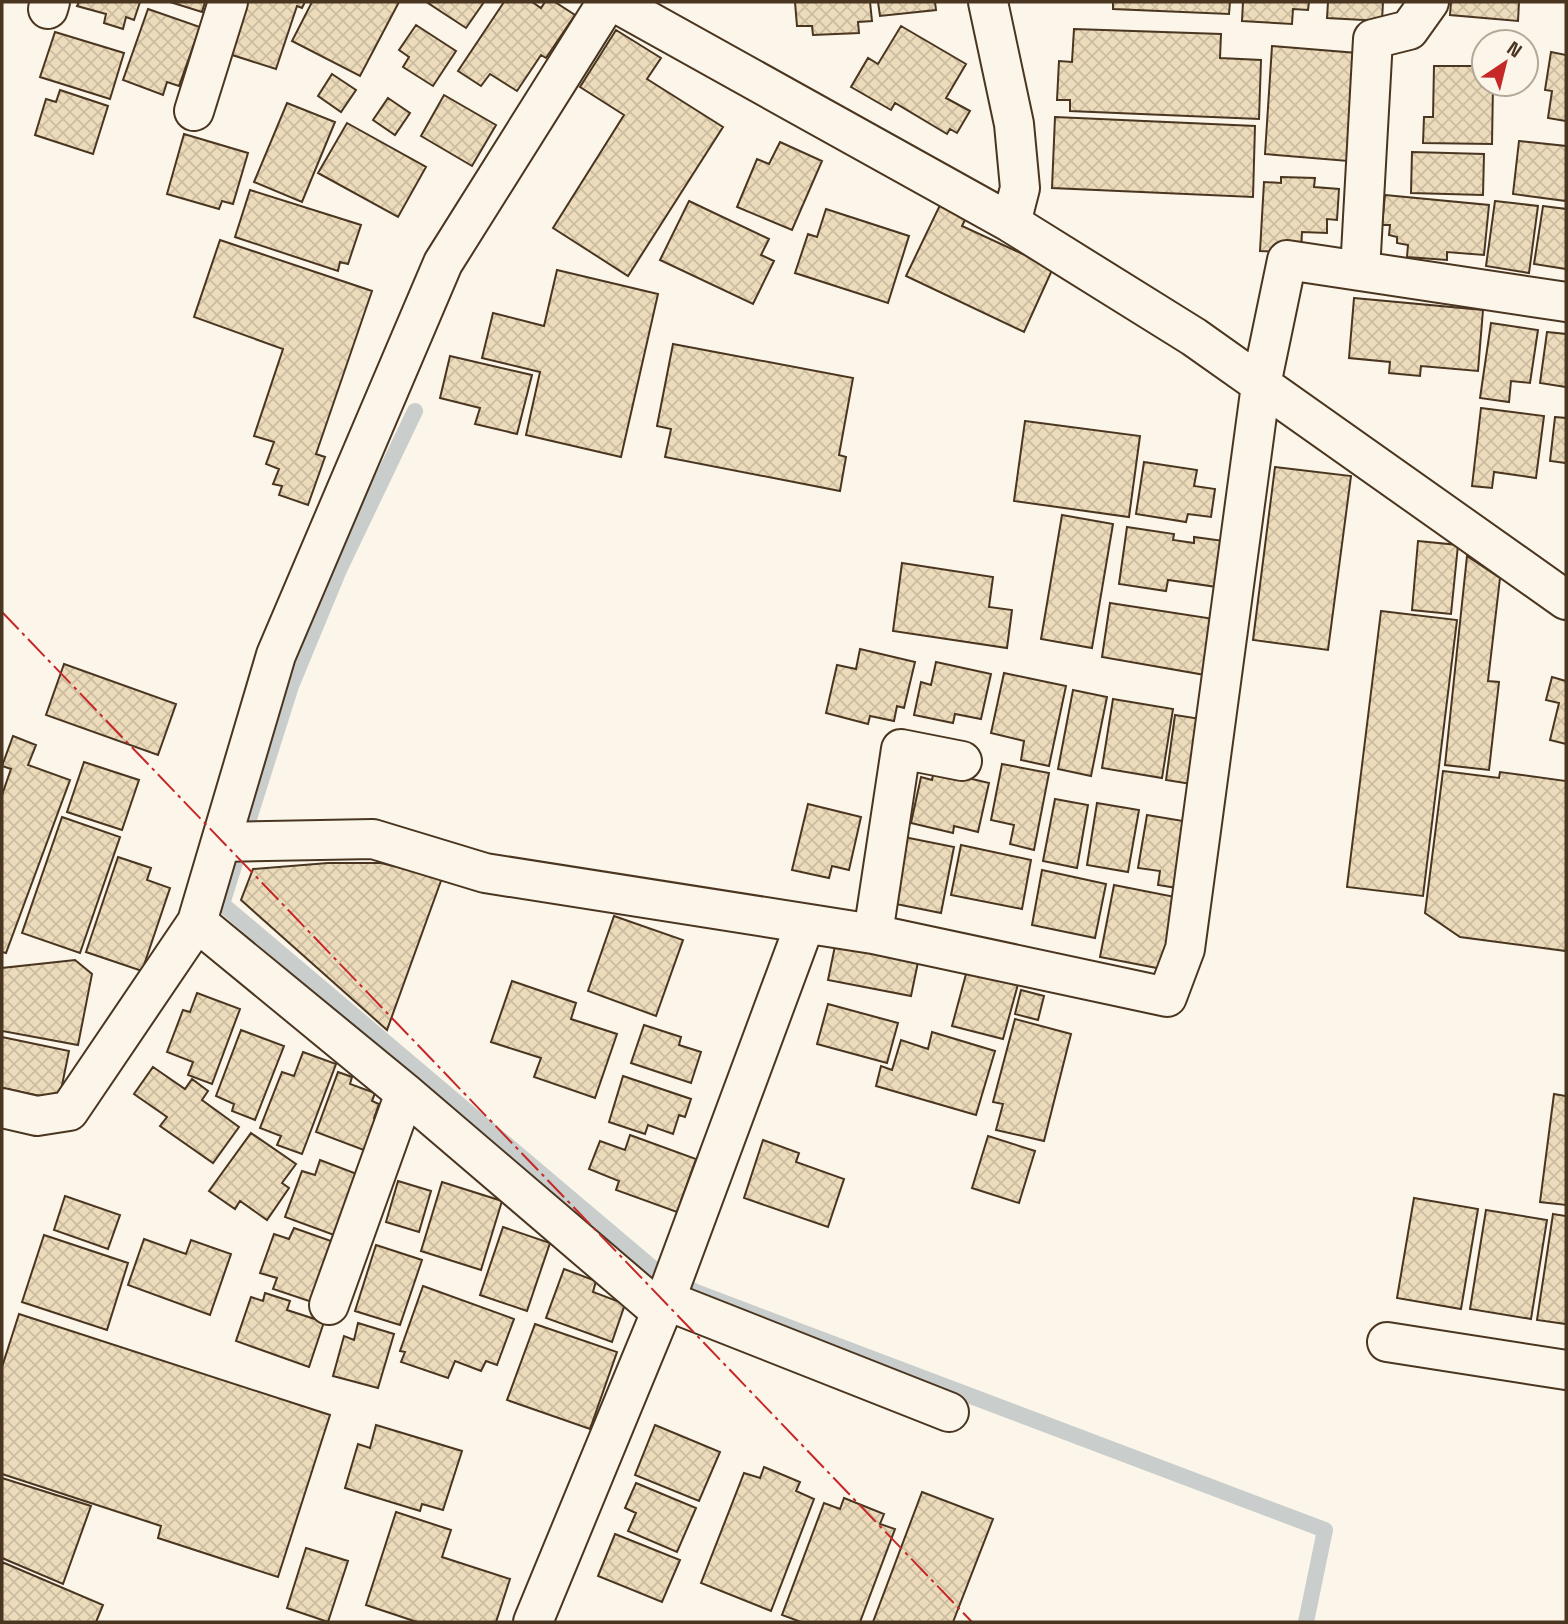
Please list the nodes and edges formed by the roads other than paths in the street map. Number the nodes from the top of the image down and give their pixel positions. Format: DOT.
graph roads {
  1 [pos="228,2"];
  2 [pos="607,2"];
  3 [pos="614,2"];
  4 [pos="988,2"];
  5 [pos="1429,2"];
  6 [pos="194,111"];
  7 [pos="1011,223"];
  8 [pos="1360,271"];
  9 [pos="1566,302"];
  10 [pos="1261,385"];
  11 [pos="1566,600"];
  12 [pos="962,761"];
  13 [pos="234,842"];
  14 [pos="197,922"];
  15 [pos="805,924"];
  16 [pos="873,933"];
  17 [pos="405,1093"];
  18 [pos="2,1108"];
  19 [pos="329,1305"];
  20 [pos="663,1306"];
  21 [pos="1387,1342"];
  22 [pos="1566,1370"];
  23 [pos="949,1412"];
  24 [pos="533,1622"];
  1 -- 6 [label="street"];
  2 -- 13 [label="street"];
  3 -- 7 [label="street"];
  4 -- 7 [label="street"];
  5 -- 8 [label="street"];
  7 -- 10 [label="street"];
  8 -- 9 [label="street"];
  8 -- 10 [label="street"];
  10 -- 11 [label="street"];
  10 -- 16 [label="street"];
  12 -- 16 [label="street"];
  13 -- 14 [label="street"];
  13 -- 15 [label="street"];
  14 -- 17 [label="street"];
  14 -- 18 [label="street"];
  15 -- 16 [label="street"];
  15 -- 20 [label="street"];
  17 -- 19 [label="street"];
  17 -- 20 [label="street"];
  20 -- 23 [label="street"];
  20 -- 24 [label="street"];
  21 -- 22 [label="street"];
}
